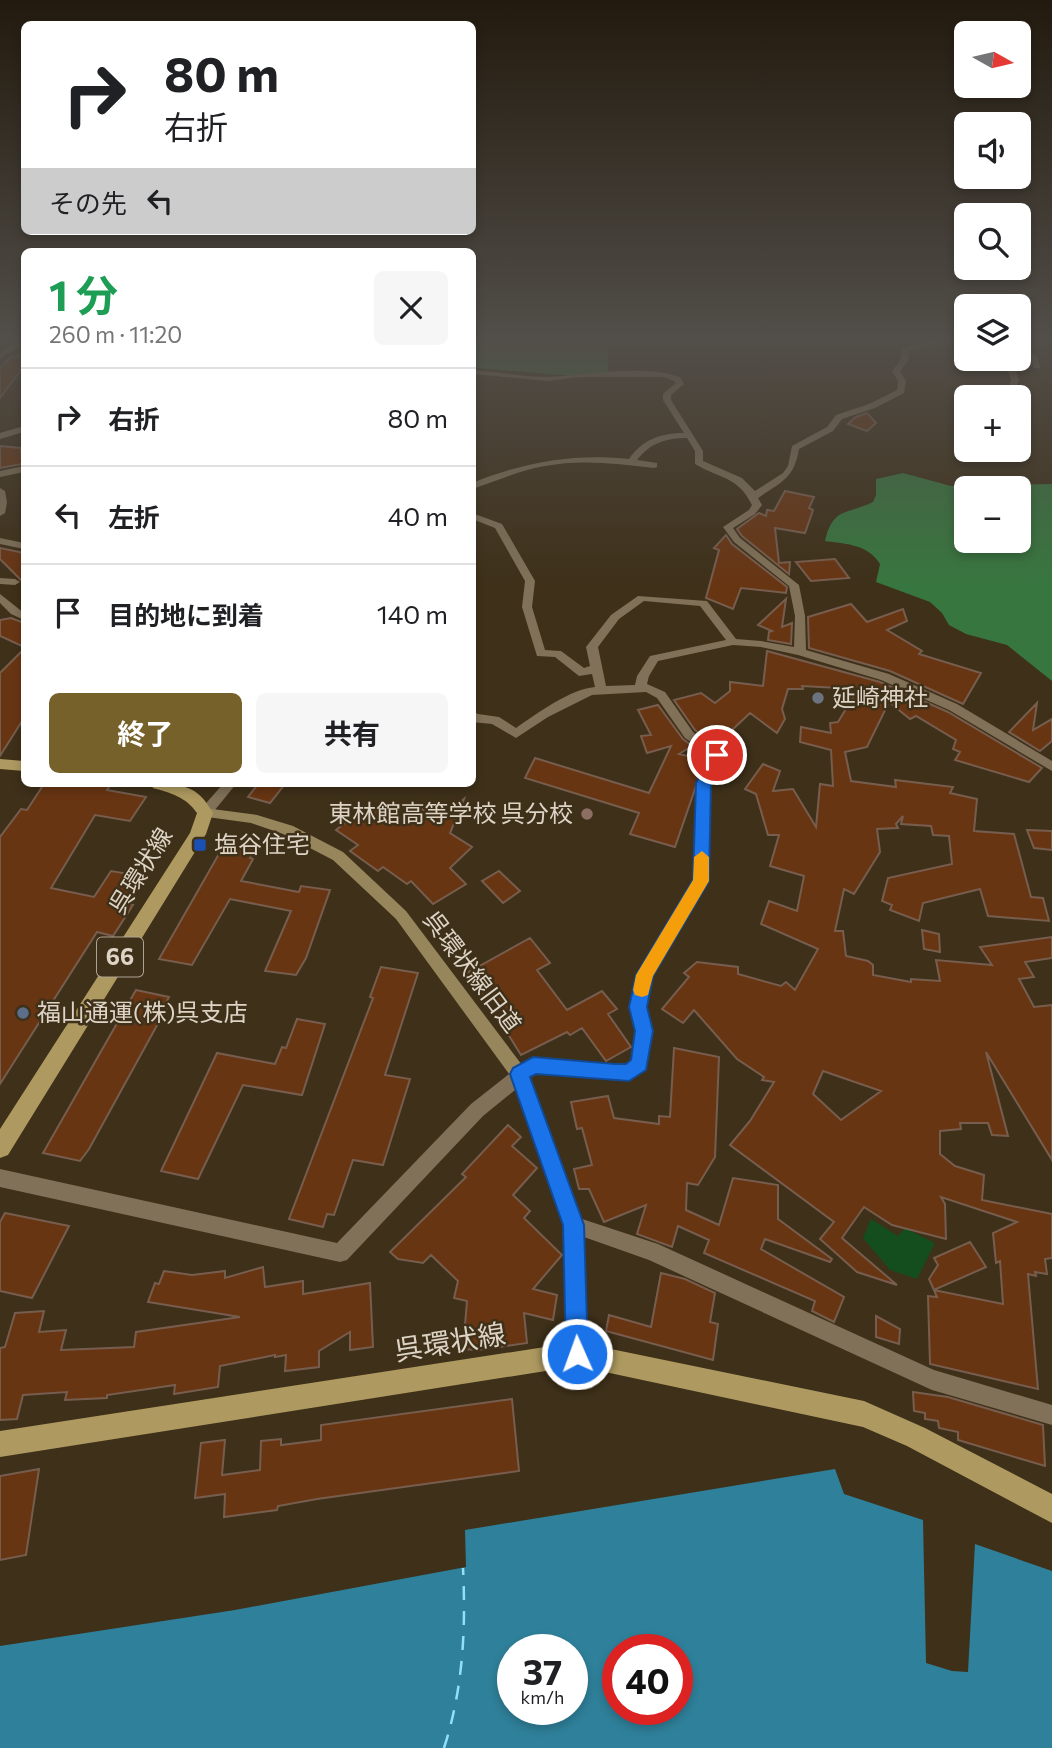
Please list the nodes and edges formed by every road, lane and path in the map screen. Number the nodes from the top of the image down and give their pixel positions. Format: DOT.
graph roads {
  1 [pos="679,421"];
  2 [pos="836,421"];
  3 [pos="21,430"];
  4 [pos="0,436"];
  5 [pos="688,436"];
  6 [pos="631,463"];
  7 [pos="654,465"];
  8 [pos="21,470"];
  9 [pos="0,474"];
  10 [pos="476,485"];
  11 [pos="0,491"];
  12 [pos="754,496"];
  13 [pos="0,513"];
  14 [pos="476,517"];
  15 [pos="0,541"];
  16 [pos="21,545"];
  17 [pos="0,582"];
  18 [pos="15,582"];
  19 [pos="0,597"];
  20 [pos="21,615"];
  21 [pos="733,642"];
  22 [pos="800,652"];
  23 [pos="596,668"];
  24 [pos="640,688"];
  25 [pos="601,689"];
  26 [pos="476,718"];
  27 [pos="0,764"];
  28 [pos="21,766"];
  29 [pos="1052,767"];
  30 [pos="167,787"];
  31 [pos="227,787"];
  32 [pos="205,813"];
  33 [pos="519,1074"];
  34 [pos="0,1148"];
  35 [pos="0,1178"];
  36 [pos="573,1225"];
  37 [pos="577,1354"];
  38 [pos="1052,1415"];
  39 [pos="0,1444"];
  40 [pos="1052,1509"];
  1 -- 5 [label="street"];
  2 -- 12 [label="street"];
  3 -- 4 [label="street"];
  5 -- 6 [label="street"];
  5 -- 12 [label="street"];
  6 -- 7 [label="street"];
  6 -- 10 [label="street"];
  8 -- 9 [label="street"];
  11 -- 13 [label="street"];
  12 -- 22 [label="street"];
  14 -- 23 [label="street"];
  15 -- 16 [label="street"];
  17 -- 18 [label="street"];
  19 -- 20 [label="street"];
  21 -- 22 [label="street"];
  21 -- 23 [label="street"];
  21 -- 24 [label="street"];
  22 -- 29 [label="street"];
  23 -- 25 [label="street"];
  24 -- 25 [label="street"];
  24 -- 33 [label="street"];
  25 -- 26 [label="street"];
  27 -- 28 [label="main road"];
  30 -- 32 [label="main road, 呉環状線"];
  31 -- 32 [label="street"];
  32 -- 33 [label="street, 呉環状線旧道"];
  32 -- 34 [label="main road, 呉環状線 / 66"];
  33 -- 35 [label="street"];
  33 -- 36 [label="street, 呉環状線旧道"];
  36 -- 37 [label="street, 呉環状線旧道"];
  36 -- 38 [label="street"];
  37 -- 39 [label="main road, 呉環状線"];
  37 -- 40 [label="main road, 呉環状線"];
}
